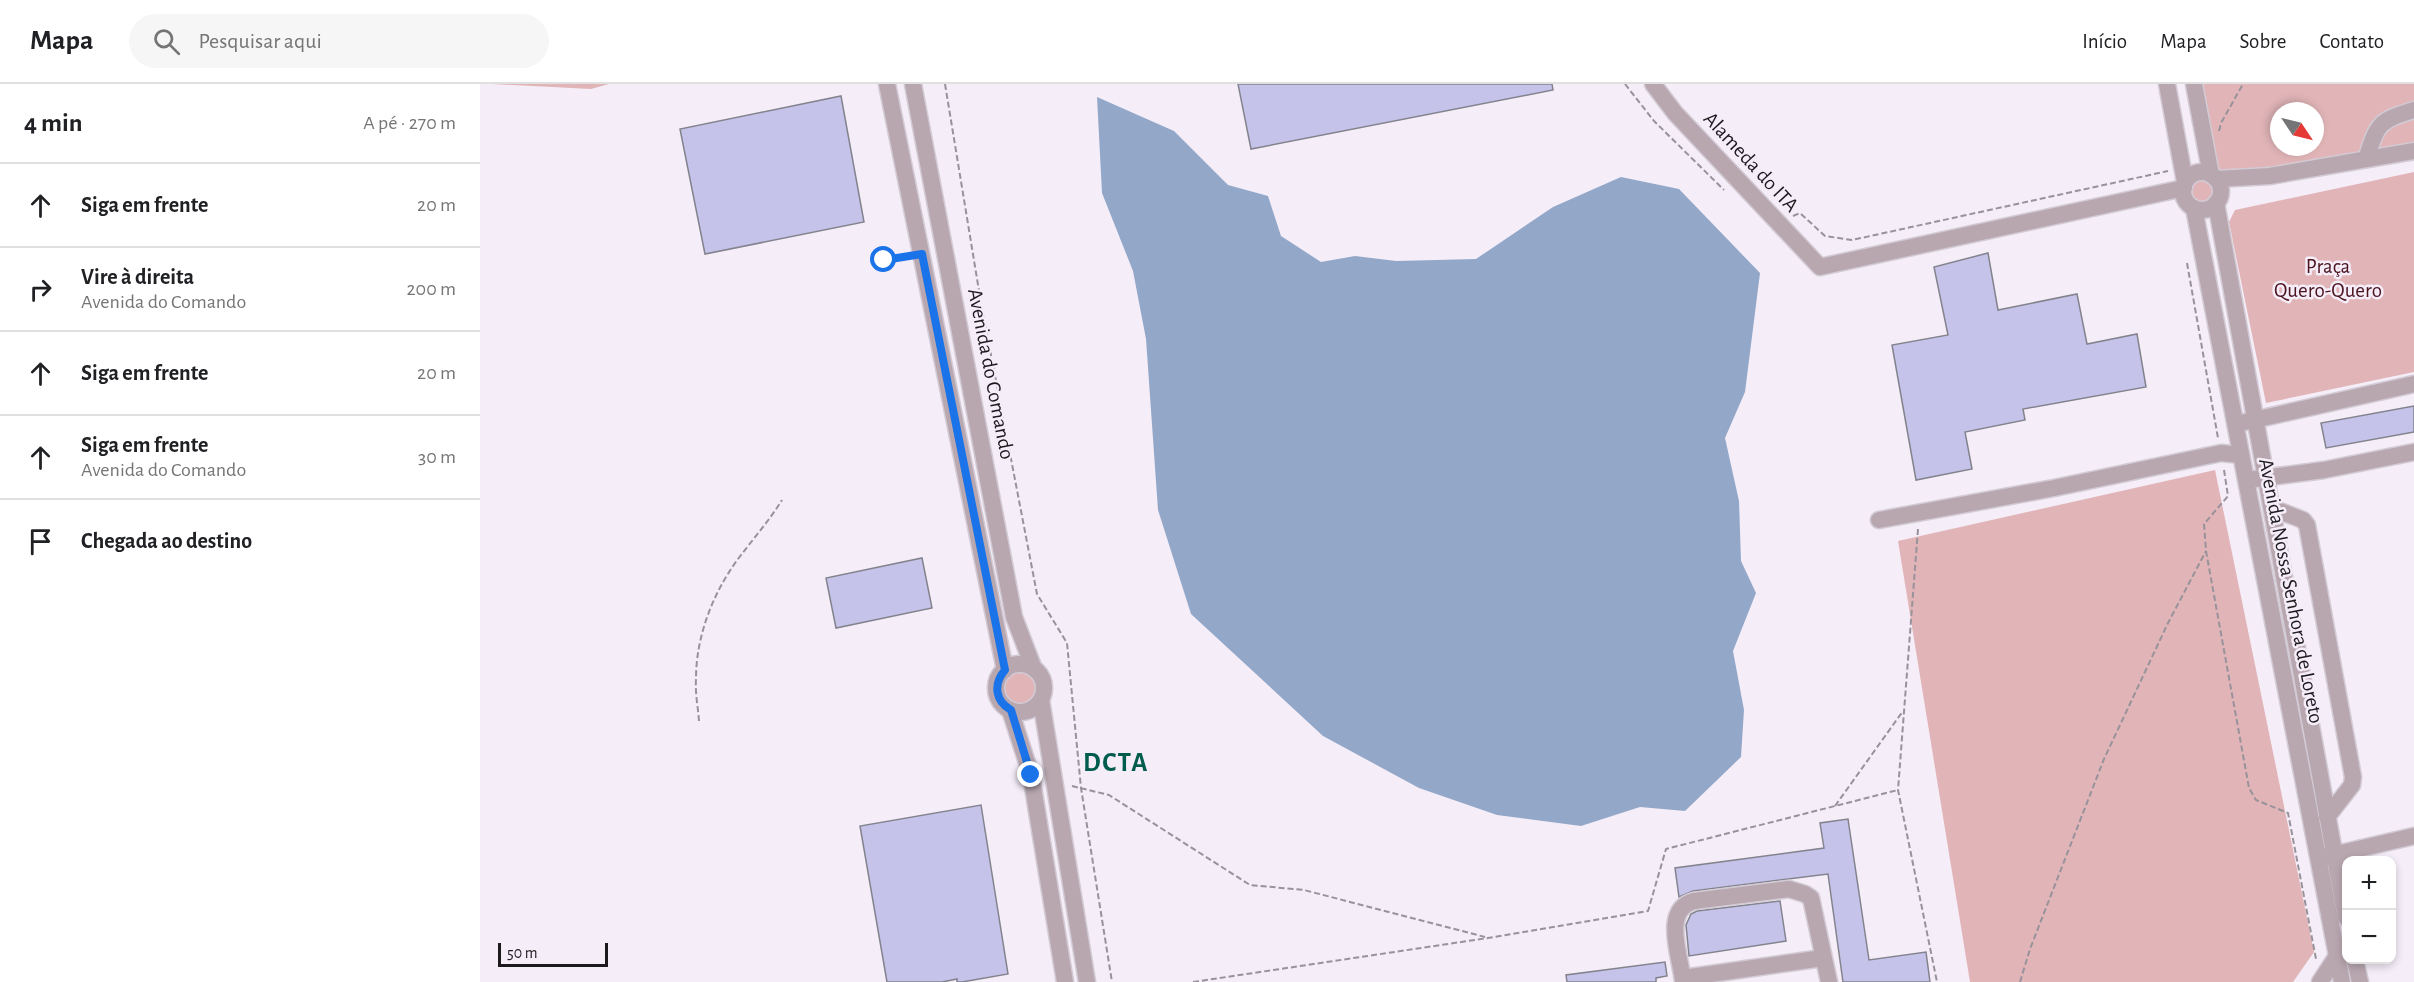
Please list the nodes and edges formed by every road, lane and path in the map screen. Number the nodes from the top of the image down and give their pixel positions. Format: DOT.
graph roads {
  1 [pos="886,84"];
  2 [pos="913,84"];
  3 [pos="945,84"];
  4 [pos="1625,84"];
  5 [pos="1653,84"];
  6 [pos="2167,84"];
  7 [pos="2194,84"];
  8 [pos="2243,84"];
  9 [pos="2414,110"];
  10 [pos="2219,134"];
  11 [pos="2414,151"];
  12 [pos="2366,159"];
  13 [pos="2270,176"];
  14 [pos="2214,177"];
  15 [pos="2181,187"];
  16 [pos="1726,192"];
  17 [pos="2218,200"];
  18 [pos="2194,208"];
  19 [pos="1778,224"];
  20 [pos="922,254"];
  21 [pos="884,260"];
  22 [pos="2187,260"];
  23 [pos="2414,384"];
  24 [pos="2256,420"];
  25 [pos="2237,423"];
  26 [pos="2414,452"];
  27 [pos="2221,453"];
  28 [pos="2241,455"];
  29 [pos="2267,478"];
  30 [pos="2246,481"];
  31 [pos="782,500"];
  32 [pos="2272,507"];
  33 [pos="1920,512"];
  34 [pos="1879,520"];
  35 [pos="2206,551"];
  36 [pos="1034,669"];
  37 [pos="1005,670"];
  38 [pos="1041,700"];
  39 [pos="1011,710"];
  40 [pos="1903,711"];
  41 [pos="699,721"];
  42 [pos="1053,782"];
  43 [pos="1081,788"];
  44 [pos="1898,790"];
  45 [pos="1835,806"];
  46 [pos="2327,817"];
  47 [pos="2414,836"];
  48 [pos="2326,856"];
  49 [pos="2343,910"];
  50 [pos="1488,938"];
  51 [pos="2337,957"];
  52 [pos="1823,958"];
  53 [pos="2316,960"];
  54 [pos="2356,964"];
  55 [pos="1683,980"];
  56 [pos="1065,982"];
  57 [pos="1088,982"];
  58 [pos="1112,982"];
  59 [pos="1193,982"];
  60 [pos="1829,982"];
  61 [pos="1937,982"];
  62 [pos="2020,982"];
  63 [pos="2320,982"];
  64 [pos="2342,982"];
  65 [pos="2360,982"];
  1 -- 20 [label="lane, Avenida do Comando"];
  2 -- 36 [label="lane, Avenida do Comando"];
  3 -- 43 [label="path"];
  4 -- 16 [label="path"];
  5 -- 19 [label="lane, Alameda do ITA"];
  6 -- 15 [label="lane"];
  7 -- 14 [label="lane"];
  8 -- 10 [label="path"];
  9 -- 12 [label="lane"];
  11 -- 12 [label="lane"];
  12 -- 13 [label="lane"];
  13 -- 14 [label="lane"];
  13 -- 17 [label="lane"];
  14 -- 15 [label="lane"];
  14 -- 17 [label="lane"];
  15 -- 18 [label="lane"];
  15 -- 19 [label="lane, Alameda do ITA"];
  15 -- 19 [label="path"];
  17 -- 18 [label="lane"];
  17 -- 24 [label="lane, Avenida Nossa Senhora de Loreto"];
  18 -- 25 [label="lane, Avenida Nossa Senhora de Loreto"];
  20 -- 21 [label="path"];
  20 -- 37 [label="lane, Avenida do Comando"];
  22 -- 27 [label="path"];
  23 -- 24 [label="lane"];
  24 -- 25 [label="lane"];
  24 -- 29 [label="lane, Avenida Nossa Senhora de Loreto"];
  25 -- 28 [label="lane, Avenida Nossa Senhora de Loreto"];
  26 -- 29 [label="lane"];
  27 -- 28 [label="lane"];
  27 -- 33 [label="lane"];
  27 -- 35 [label="path"];
  28 -- 30 [label="lane, Avenida Nossa Senhora de Loreto"];
  29 -- 30 [label="lane"];
  29 -- 32 [label="lane, Avenida Nossa Senhora de Loreto"];
  30 -- 48 [label="lane, Avenida Nossa Senhora de Loreto"];
  31 -- 41 [label="path"];
  32 -- 46 [label="lane, Avenida Nossa Senhora de Loreto"];
  32 -- 46 [label="lane"];
  33 -- 34 [label="lane"];
  33 -- 40 [label="path"];
  35 -- 53 [label="path"];
  35 -- 62 [label="path"];
  36 -- 37 [label="lane"];
  36 -- 38 [label="lane"];
  37 -- 39 [label="lane"];
  38 -- 39 [label="lane"];
  38 -- 42 [label="lane"];
  39 -- 56 [label="lane"];
  40 -- 44 [label="path"];
  40 -- 45 [label="path"];
  42 -- 43 [label="path"];
  42 -- 57 [label="lane"];
  43 -- 50 [label="path"];
  43 -- 58 [label="path"];
  44 -- 45 [label="path"];
  44 -- 61 [label="path"];
  45 -- 50 [label="path"];
  46 -- 48 [label="lane, Avenida Nossa Senhora de Loreto"];
  47 -- 48 [label="lane"];
  48 -- 49 [label="lane, Avenida Nossa Senhora de Loreto"];
  48 -- 51 [label="lane, Avenida Nossa Senhora de Loreto"];
  50 -- 59 [label="path"];
  51 -- 63 [label="lane"];
  51 -- 64 [label="lane, Avenida Nossa Senhora de Loreto"];
  52 -- 55 [label="lane"];
  52 -- 55 [label="lane"];
  52 -- 60 [label="lane"];
  54 -- 65 [label="lane"];
}
